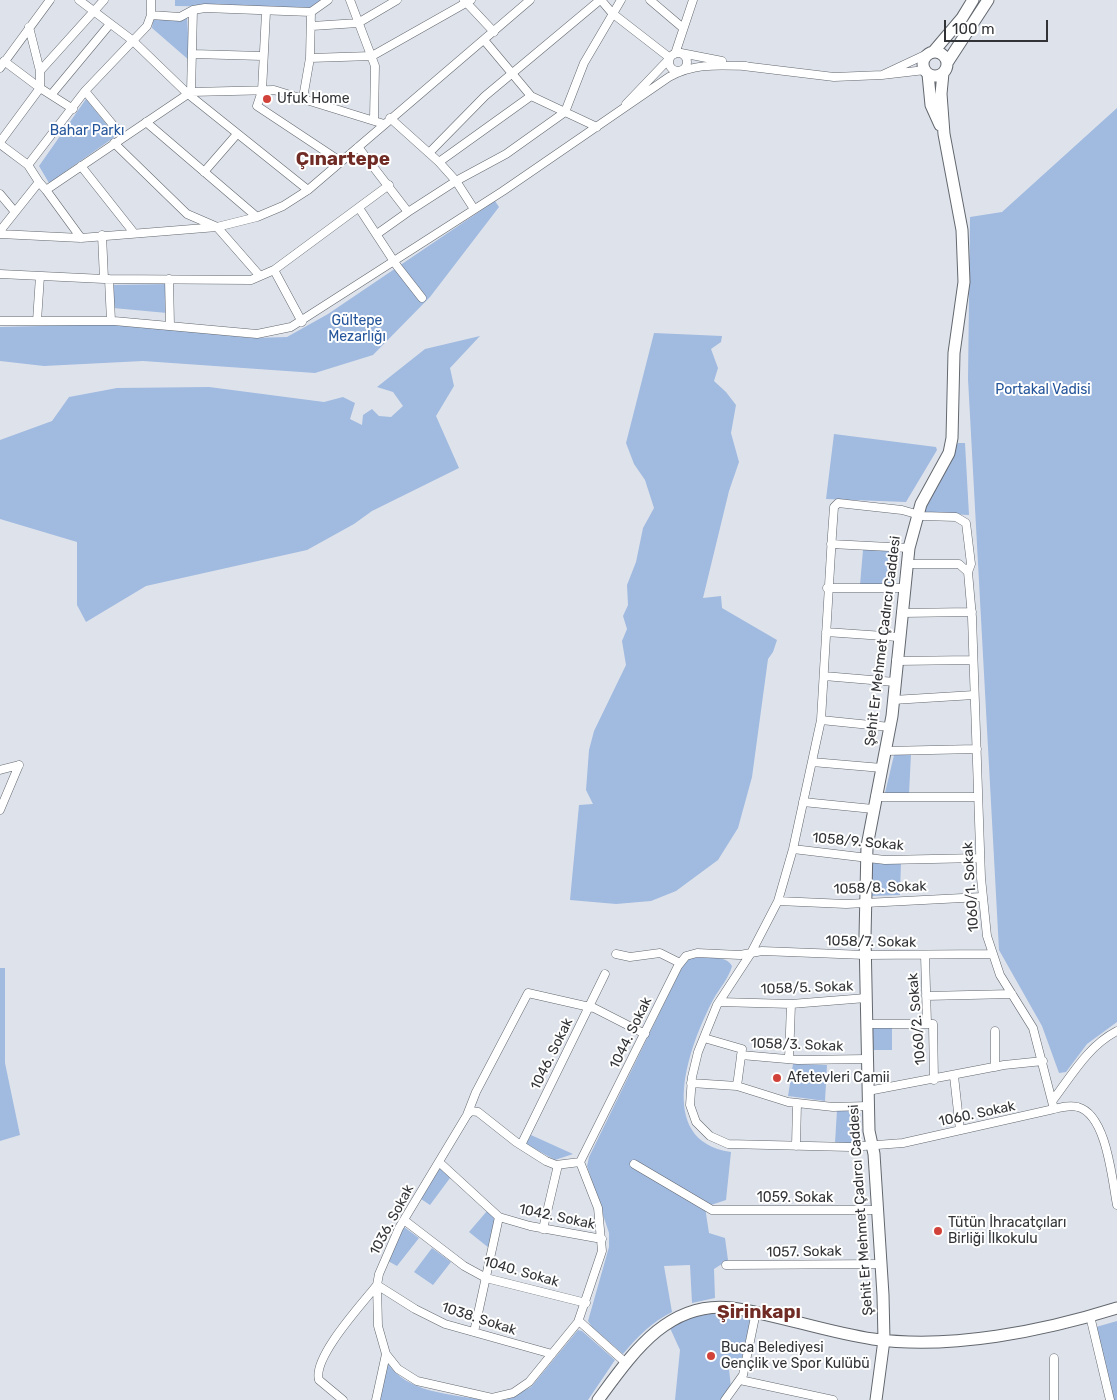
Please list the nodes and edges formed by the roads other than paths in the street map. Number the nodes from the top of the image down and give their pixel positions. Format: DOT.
graph roads {
  1 [pos="50,0"];
  2 [pos="79,0"];
  3 [pos="104,0"];
  4 [pos="151,0"];
  5 [pos="328,0"];
  6 [pos="350,0"];
  7 [pos="397,0"];
  8 [pos="530,0"];
  9 [pos="600,0"];
  10 [pos="622,0"];
  11 [pos="650,0"];
  12 [pos="693,0"];
  13 [pos="973,0"];
  14 [pos="988,0"];
  15 [pos="467,1"];
  16 [pos="193,10"];
  17 [pos="94,12"];
  18 [pos="266,12"];
  19 [pos="311,12"];
  20 [pos="612,13"];
  21 [pos="151,15"];
  22 [pos="358,23"];
  23 [pos="110,24"];
  24 [pos="312,26"];
  25 [pos="29,27"];
  26 [pos="683,28"];
  27 [pos="494,32"];
  28 [pos="132,40"];
  29 [pos="484,40"];
  30 [pos="931,52"];
  31 [pos="193,54"];
  32 [pos="676,55"];
  33 [pos="262,56"];
  34 [pos="372,56"];
  35 [pos="310,58"];
  36 [pos="2,64"];
  37 [pos="746,66"];
  38 [pos="945,68"];
  39 [pos="682,70"];
  40 [pos="40,71"];
  41 [pos="926,72"];
  42 [pos="514,73"];
  43 [pos="882,75"];
  44 [pos="40,88"];
  45 [pos="85,91"];
  46 [pos="262,91"];
  47 [pos="189,93"];
  48 [pos="51,96"];
  49 [pos="531,96"];
  50 [pos="303,98"];
  51 [pos="73,109"];
  52 [pos="565,112"];
  53 [pos="613,117"];
  54 [pos="374,119"];
  55 [pos="387,121"];
  56 [pos="146,122"];
  57 [pos="597,127"];
  58 [pos="237,134"];
  59 [pos="944,134"];
  60 [pos="123,138"];
  61 [pos="0,143"];
  62 [pos="114,143"];
  63 [pos="358,147"];
  64 [pos="429,153"];
  65 [pos="340,161"];
  66 [pos="440,162"];
  67 [pos="28,166"];
  68 [pos="81,166"];
  69 [pos="204,172"];
  70 [pos="39,182"];
  71 [pos="456,182"];
  72 [pos="390,186"];
  73 [pos="46,190"];
  74 [pos="308,190"];
  75 [pos="0,194"];
  76 [pos="360,208"];
  77 [pos="474,209"];
  78 [pos="15,212"];
  79 [pos="408,212"];
  80 [pos="257,217"];
  81 [pos="217,227"];
  82 [pos="0,232"];
  83 [pos="134,233"];
  84 [pos="377,234"];
  85 [pos="102,235"];
  86 [pos="81,238"];
  87 [pos="394,260"];
  88 [pos="274,270"];
  89 [pos="0,274"];
  90 [pos="40,276"];
  91 [pos="259,276"];
  92 [pos="107,279"];
  93 [pos="169,279"];
  94 [pos="422,298"];
  95 [pos="0,321"];
  96 [pos="36,321"];
  97 [pos="111,321"];
  98 [pos="302,322"];
  99 [pos="170,325"];
  100 [pos="917,514"];
  101 [pos="831,544"];
  102 [pos="909,548"];
  103 [pos="906,564"];
  104 [pos="968,572"];
  105 [pos="828,588"];
  106 [pos="903,588"];
  107 [pos="972,612"];
  108 [pos="901,613"];
  109 [pos="826,632"];
  110 [pos="898,637"];
  111 [pos="973,660"];
  112 [pos="896,661"];
  113 [pos="824,676"];
  114 [pos="894,682"];
  115 [pos="974,695"];
  116 [pos="893,700"];
  117 [pos="821,720"];
  118 [pos="890,727"];
  119 [pos="976,749"];
  120 [pos="885,751"];
  121 [pos="812,762"];
  122 [pos="882,768"];
  123 [pos="0,770"];
  124 [pos="875,797"];
  125 [pos="978,797"];
  126 [pos="804,802"];
  127 [pos="873,809"];
  128 [pos="0,810"];
  129 [pos="793,849"];
  130 [pos="866,858"];
  131 [pos="980,858"];
  132 [pos="982,897"];
  133 [pos="778,901"];
  134 [pos="866,901"];
  135 [pos="751,953"];
  136 [pos="616,954"];
  137 [pos="991,954"];
  138 [pos="865,955"];
  139 [pos="925,955"];
  140 [pos="680,963"];
  141 [pos="605,974"];
  142 [pos="1012,994"];
  143 [pos="926,996"];
  144 [pos="866,998"];
  145 [pos="719,1002"];
  146 [pos="791,1004"];
  147 [pos="589,1007"];
  148 [pos="866,1024"];
  149 [pos="927,1024"];
  150 [pos="995,1032"];
  151 [pos="1117,1032"];
  152 [pos="646,1034"];
  153 [pos="704,1038"];
  154 [pos="741,1055"];
  155 [pos="788,1059"];
  156 [pos="867,1059"];
  157 [pos="1043,1061"];
  158 [pos="995,1067"];
  159 [pos="954,1076"];
  160 [pos="934,1080"];
  161 [pos="691,1083"];
  162 [pos="737,1086"];
  163 [pos="868,1091"];
  164 [pos="1053,1100"];
  165 [pos="797,1103"];
  166 [pos="868,1106"];
  167 [pos="1054,1109"];
  168 [pos="467,1115"];
  169 [pos="960,1130"];
  170 [pos="521,1145"];
  171 [pos="872,1145"];
  172 [pos="796,1146"];
  173 [pos="439,1162"];
  174 [pos="580,1162"];
  175 [pos="558,1164"];
  176 [pos="634,1164"];
  177 [pos="1117,1205"];
  178 [pos="878,1210"];
  179 [pos="500,1217"];
  180 [pos="404,1220"];
  181 [pos="543,1229"];
  182 [pos="602,1240"];
  183 [pos="882,1264"];
  184 [pos="726,1265"];
  185 [pos="486,1278"];
  186 [pos="376,1285"];
  187 [pos="586,1303"];
  188 [pos="1117,1308"];
  189 [pos="756,1312"];
  190 [pos="1090,1316"];
  191 [pos="579,1321"];
  192 [pos="474,1332"];
  193 [pos="884,1340"];
  194 [pos="386,1354"];
  195 [pos="552,1354"];
  196 [pos="1054,1358"];
  197 [pos="626,1363"];
  198 [pos="740,1380"];
  199 [pos="489,1399"];
  200 [pos="343,1400"];
  201 [pos="376,1400"];
  202 [pos="598,1400"];
  203 [pos="725,1400"];
  204 [pos="833,1400"];
  205 [pos="876,1400"];
  206 [pos="1054,1400"];
  207 [pos="1110,1400"];
  1 -- 25 [label="street"];
  2 -- 17 [label="street"];
  3 -- 17 [label="street"];
  4 -- 21 [label="street"];
  5 -- 19 [label="street"];
  6 -- 22 [label="street"];
  7 -- 22 [label="street"];
  8 -- 27 [label="street"];
  9 -- 20 [label="street"];
  9 -- 42 [label="street"];
  10 -- 20 [label="street"];
  11 -- 26 [label="street"];
  12 -- 26 [label="street"];
  13 -- 30 [label="main road"];
  14 -- 38 [label="main road, Şehit Er Mehmet Çadırcı Caddesi"];
  15 -- 27 [label="street"];
  15 -- 34 [label="street"];
  16 -- 18 [label="street"];
  16 -- 21 [label="street"];
  16 -- 31 [label="street"];
  17 -- 23 [label="street"];
  17 -- 40 [label="street"];
  18 -- 19 [label="street"];
  18 -- 33 [label="street"];
  19 -- 24 [label="street"];
  20 -- 32 [label="street"];
  20 -- 52 [label="street"];
  21 -- 28 [label="street"];
  22 -- 24 [label="street"];
  22 -- 34 [label="street"];
  23 -- 28 [label="street"];
  23 -- 48 [label="street"];
  24 -- 35 [label="street"];
  25 -- 36 [label="street"];
  25 -- 40 [label="street"];
  26 -- 32 [label="street"];
  27 -- 29 [label="street"];
  28 -- 45 [label="street"];
  28 -- 47 [label="street"];
  29 -- 42 [label="street"];
  29 -- 55 [label="street"];
  30 -- 38 [label="main road"];
  30 -- 41 [label="main road"];
  30 -- 43 [label="street"];
  31 -- 33 [label="street"];
  31 -- 47 [label="street"];
  32 -- 37 [label="street"];
  32 -- 39 [label="street"];
  32 -- 39 [label="street"];
  32 -- 53 [label="street"];
  33 -- 46 [label="street"];
  34 -- 35 [label="street"];
  34 -- 54 [label="street"];
  35 -- 50 [label="street"];
  36 -- 44 [label="street"];
  37 -- 39 [label="street"];
  37 -- 43 [label="street"];
  38 -- 41 [label="main road"];
  38 -- 59 [label="main road, Şehit Er Mehmet Çadırcı Caddesi"];
  39 -- 53 [label="street"];
  40 -- 44 [label="street"];
  41 -- 43 [label="street"];
  41 -- 59 [label="main road, Şehit Er Mehmet Çadırcı Caddesi"];
  42 -- 49 [label="street"];
  42 -- 64 [label="street"];
  44 -- 48 [label="street"];
  44 -- 61 [label="street"];
  45 -- 51 [label="street"];
  45 -- 60 [label="street"];
  46 -- 47 [label="street"];
  46 -- 50 [label="street"];
  46 -- 65 [label="street"];
  47 -- 56 [label="street"];
  47 -- 58 [label="street"];
  48 -- 51 [label="street"];
  49 -- 52 [label="street"];
  49 -- 66 [label="street"];
  50 -- 54 [label="street"];
  51 -- 67 [label="street"];
  52 -- 57 [label="street"];
  52 -- 71 [label="street"];
  53 -- 57 [label="street"];
  54 -- 55 [label="street"];
  55 -- 63 [label="street"];
  55 -- 64 [label="street"];
  56 -- 60 [label="street"];
  56 -- 69 [label="street"];
  57 -- 77 [label="street"];
  58 -- 69 [label="street"];
  58 -- 74 [label="street"];
  59 -- 100 [label="main road, Şehit Er Mehmet Çadırcı Caddesi"];
  60 -- 62 [label="street"];
  61 -- 67 [label="street"];
  62 -- 68 [label="street"];
  62 -- 81 [label="street"];
  63 -- 65 [label="street"];
  63 -- 72 [label="street"];
  64 -- 66 [label="street"];
  65 -- 74 [label="street"];
  66 -- 71 [label="street"];
  67 -- 70 [label="street"];
  68 -- 73 [label="street"];
  68 -- 83 [label="street"];
  69 -- 80 [label="street"];
  70 -- 73 [label="street"];
  70 -- 78 [label="street"];
  71 -- 77 [label="street"];
  71 -- 79 [label="street"];
  72 -- 76 [label="street"];
  72 -- 79 [label="street"];
  73 -- 86 [label="street"];
  74 -- 80 [label="street"];
  75 -- 78 [label="street"];
  76 -- 84 [label="street"];
  76 -- 88 [label="street"];
  77 -- 87 [label="street"];
  78 -- 82 [label="street"];
  79 -- 84 [label="street"];
  80 -- 81 [label="street"];
  81 -- 83 [label="street"];
  81 -- 91 [label="street"];
  82 -- 86 [label="street"];
  83 -- 85 [label="street"];
  84 -- 87 [label="street"];
  85 -- 86 [label="street"];
  85 -- 92 [label="street"];
  87 -- 94 [label="street"];
  87 -- 98 [label="street"];
  88 -- 91 [label="street"];
  88 -- 98 [label="street"];
  89 -- 90 [label="street"];
  90 -- 92 [label="street"];
  90 -- 96 [label="street"];
  91 -- 93 [label="street"];
  92 -- 93 [label="street"];
  92 -- 97 [label="street"];
  93 -- 99 [label="street"];
  95 -- 96 [label="street"];
  96 -- 97 [label="street"];
  97 -- 99 [label="street"];
  98 -- 99 [label="street"];
  100 -- 101 [label="street, 1060. Sokak"];
  100 -- 102 [label="main road, Şehit Er Mehmet Çadırcı Caddesi"];
  100 -- 104 [label="street, 1060/1. Sokak"];
  101 -- 102 [label="street"];
  101 -- 105 [label="street, 1060. Sokak"];
  102 -- 103 [label="main road, Şehit Er Mehmet Çadırcı Caddesi"];
  103 -- 104 [label="street"];
  103 -- 106 [label="main road, Şehit Er Mehmet Çadırcı Caddesi"];
  104 -- 107 [label="street, 1060/1. Sokak"];
  105 -- 106 [label="street"];
  105 -- 109 [label="street, 1060. Sokak"];
  106 -- 108 [label="main road, Şehit Er Mehmet Çadırcı Caddesi"];
  107 -- 108 [label="street"];
  107 -- 111 [label="street, 1060/1. Sokak"];
  108 -- 110 [label="main road, Şehit Er Mehmet Çadırcı Caddesi"];
  109 -- 110 [label="street"];
  109 -- 113 [label="street, 1060. Sokak"];
  110 -- 112 [label="main road, Şehit Er Mehmet Çadırcı Caddesi"];
  111 -- 112 [label="street"];
  111 -- 115 [label="street, 1060/1. Sokak"];
  112 -- 114 [label="main road, Şehit Er Mehmet Çadırcı Caddesi"];
  113 -- 114 [label="street"];
  113 -- 117 [label="street, 1060. Sokak"];
  114 -- 116 [label="main road, Şehit Er Mehmet Çadırcı Caddesi"];
  115 -- 116 [label="street"];
  115 -- 119 [label="street, 1060/1. Sokak"];
  116 -- 118 [label="main road, Şehit Er Mehmet Çadırcı Caddesi"];
  117 -- 118 [label="street"];
  117 -- 121 [label="street, 1060. Sokak"];
  118 -- 120 [label="main road, Şehit Er Mehmet Çadırcı Caddesi"];
  119 -- 120 [label="street"];
  119 -- 125 [label="street, 1060/1. Sokak"];
  120 -- 122 [label="main road, Şehit Er Mehmet Çadırcı Caddesi"];
  121 -- 122 [label="street"];
  121 -- 126 [label="street, 1060. Sokak"];
  122 -- 124 [label="main road, Şehit Er Mehmet Çadırcı Caddesi"];
  123 -- 128 [label="street"];
  124 -- 125 [label="street"];
  124 -- 127 [label="main road, Şehit Er Mehmet Çadırcı Caddesi"];
  125 -- 131 [label="street, 1060/1. Sokak"];
  126 -- 127 [label="street"];
  126 -- 129 [label="street, 1060. Sokak"];
  127 -- 130 [label="main road, Şehit Er Mehmet Çadırcı Caddesi"];
  129 -- 130 [label="street, 1058/9. Sokak"];
  129 -- 133 [label="street, 1060. Sokak"];
  130 -- 131 [label="street, 1058/9. Sokak"];
  130 -- 134 [label="main road, Şehit Er Mehmet Çadırcı Caddesi"];
  131 -- 132 [label="street, 1060/1. Sokak"];
  132 -- 134 [label="street, 1058/8. Sokak"];
  132 -- 137 [label="street, 1060/1. Sokak"];
  133 -- 134 [label="street, 1058/8. Sokak"];
  133 -- 135 [label="street, 1060. Sokak"];
  134 -- 138 [label="main road, Şehit Er Mehmet Çadırcı Caddesi"];
  135 -- 138 [label="street, 1058/7. Sokak"];
  135 -- 140 [label="street"];
  135 -- 145 [label="street, 1060. Sokak"];
  136 -- 140 [label="street"];
  137 -- 139 [label="street, 1058/7. Sokak"];
  137 -- 142 [label="street, 1060/1. Sokak"];
  138 -- 139 [label="street, 1058/7. Sokak"];
  138 -- 144 [label="main road, Şehit Er Mehmet Çadırcı Caddesi"];
  139 -- 143 [label="street, 1060/2. Sokak"];
  140 -- 152 [label="street, 1044. Sokak"];
  141 -- 147 [label="street, 1046. Sokak"];
  142 -- 143 [label="street"];
  142 -- 157 [label="street, 1060/1. Sokak"];
  143 -- 149 [label="street, 1060/2. Sokak"];
  144 -- 146 [label="street, 1058/5. Sokak"];
  144 -- 148 [label="main road, Şehit Er Mehmet Çadırcı Caddesi"];
  145 -- 146 [label="street, 1058/5. Sokak"];
  145 -- 153 [label="street, 1060. Sokak"];
  146 -- 155 [label="street"];
  147 -- 152 [label="street, 1036. Sokak"];
  147 -- 168 [label="street, 1036. Sokak"];
  147 -- 170 [label="street, 1046. Sokak"];
  148 -- 149 [label="street"];
  148 -- 156 [label="main road, Şehit Er Mehmet Çadırcı Caddesi"];
  149 -- 160 [label="street, 1060/2. Sokak"];
  150 -- 158 [label="street"];
  151 -- 164 [label="street"];
  152 -- 174 [label="street, 1044. Sokak"];
  153 -- 154 [label="street, 1058/3. Sokak"];
  153 -- 161 [label="street, 1060. Sokak"];
  154 -- 155 [label="street, 1058/3. Sokak"];
  154 -- 162 [label="street"];
  155 -- 156 [label="street, 1058/3. Sokak"];
  156 -- 163 [label="main road, Şehit Er Mehmet Çadırcı Caddesi"];
  157 -- 158 [label="street"];
  157 -- 164 [label="street, 1060/1. Sokak"];
  158 -- 159 [label="street"];
  159 -- 160 [label="street"];
  159 -- 169 [label="street"];
  160 -- 163 [label="street"];
  161 -- 162 [label="street"];
  161 -- 172 [label="street, 1060. Sokak"];
  162 -- 165 [label="street"];
  163 -- 166 [label="main road, Şehit Er Mehmet Çadırcı Caddesi"];
  164 -- 167 [label="street, 1060/1. Sokak"];
  165 -- 166 [label="street"];
  165 -- 172 [label="street"];
  166 -- 171 [label="main road, Şehit Er Mehmet Çadırcı Caddesi"];
  167 -- 169 [label="street, 1060. Sokak"];
  167 -- 177 [label="street"];
  168 -- 170 [label="street"];
  168 -- 173 [label="street, 1036. Sokak"];
  169 -- 171 [label="street, 1060. Sokak"];
  170 -- 175 [label="street"];
  171 -- 172 [label="street, 1060. Sokak"];
  171 -- 178 [label="main road, Şehit Er Mehmet Çadırcı Caddesi"];
  173 -- 179 [label="street, 1042. Sokak"];
  173 -- 180 [label="street, 1036. Sokak"];
  174 -- 175 [label="street"];
  174 -- 182 [label="street, 1036. Sokak"];
  175 -- 181 [label="street"];
  176 -- 178 [label="street, 1059. Sokak"];
  178 -- 183 [label="main road, Şehit Er Mehmet Çadırcı Caddesi"];
  179 -- 181 [label="street, 1042. Sokak"];
  179 -- 185 [label="street"];
  180 -- 185 [label="street, 1040. Sokak"];
  180 -- 186 [label="street, 1036. Sokak"];
  181 -- 182 [label="street, 1042. Sokak"];
  182 -- 187 [label="street, 1036. Sokak"];
  183 -- 184 [label="street, 1057. Sokak"];
  183 -- 193 [label="main road, Şehit Er Mehmet Çadırcı Caddesi"];
  185 -- 187 [label="street, 1040. Sokak"];
  185 -- 192 [label="street"];
  186 -- 192 [label="street, 1038. Sokak"];
  186 -- 194 [label="street, 1036. Sokak"];
  186 -- 200 [label="street"];
  187 -- 191 [label="street, 1036. Sokak"];
  188 -- 190 [label="main road"];
  189 -- 193 [label="main road"];
  189 -- 197 [label="main road"];
  189 -- 198 [label="street"];
  190 -- 193 [label="main road"];
  190 -- 207 [label="street"];
  191 -- 195 [label="street, 1036. Sokak"];
  191 -- 197 [label="street"];
  192 -- 195 [label="street, 1038. Sokak"];
  193 -- 205 [label="main road, Şehit Er Mehmet Çadırcı Caddesi"];
  194 -- 199 [label="street, 1036. Sokak"];
  194 -- 201 [label="street"];
  195 -- 199 [label="street, 1036. Sokak"];
  196 -- 206 [label="street"];
  197 -- 202 [label="main road"];
  198 -- 203 [label="street"];
  198 -- 204 [label="street"];
}
